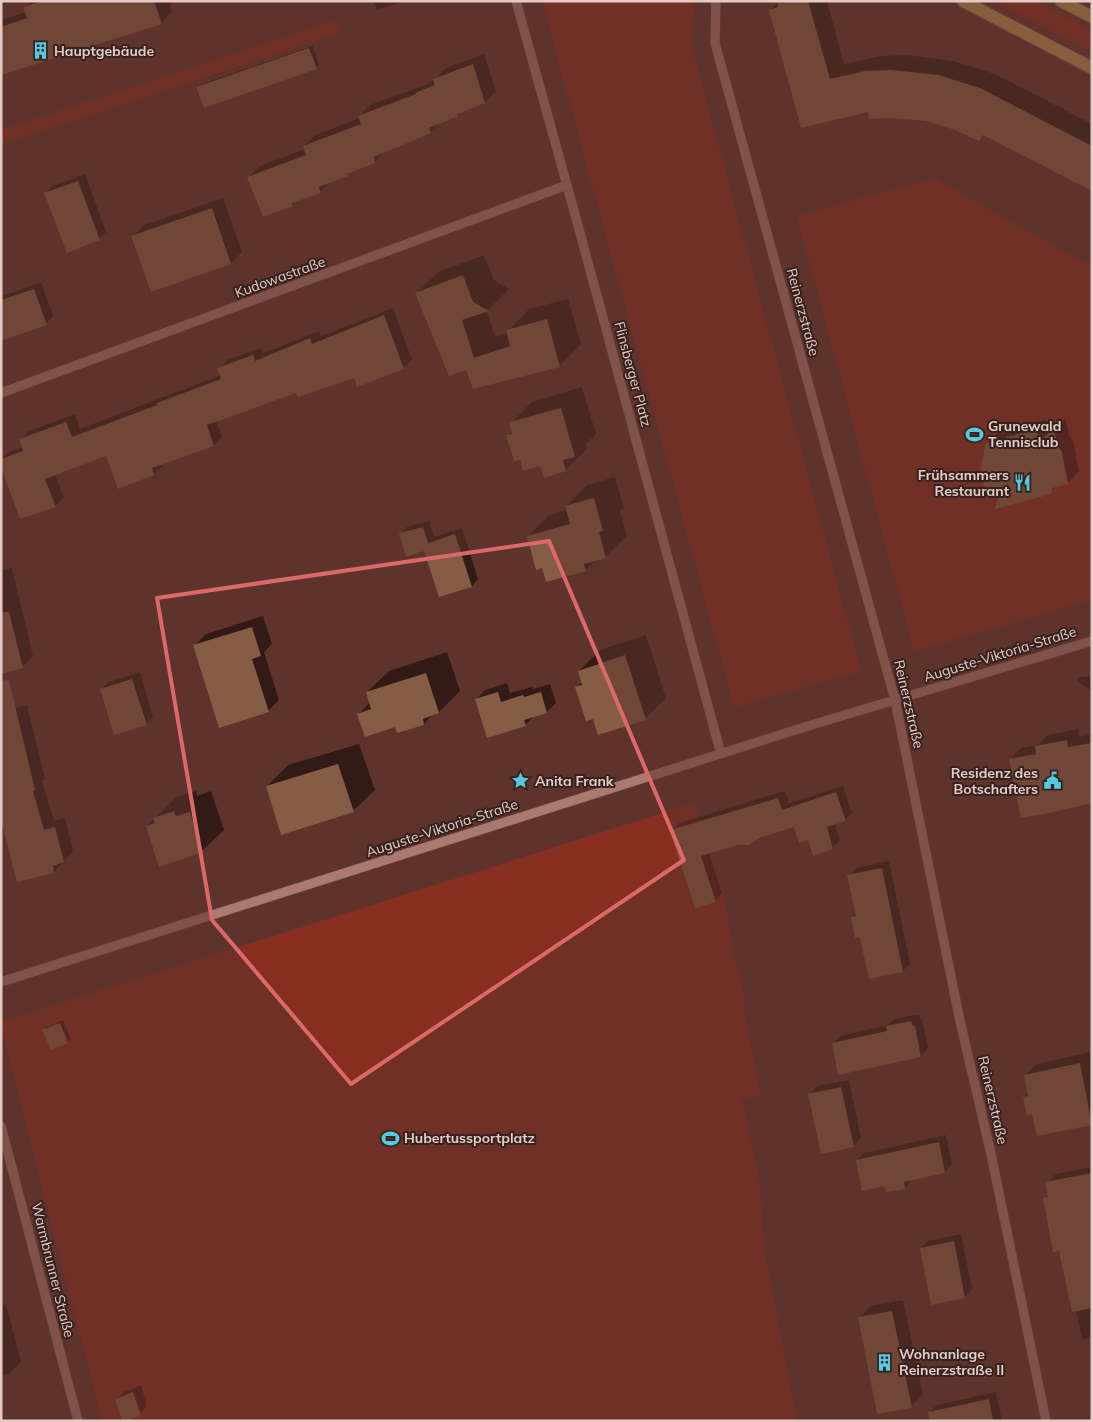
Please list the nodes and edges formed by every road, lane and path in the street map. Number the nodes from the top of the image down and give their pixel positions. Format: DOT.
graph roads {
  1 [pos="516,1"];
  2 [pos="716,1"];
  3 [pos="963,1"];
  4 [pos="1061,1"];
  5 [pos="1092,17"];
  6 [pos="1092,68"];
  7 [pos="567,185"];
  8 [pos="1,393"];
  9 [pos="1092,641"];
  10 [pos="895,700"];
  11 [pos="721,754"];
  12 [pos="1,982"];
  13 [pos="1,1126"];
  14 [pos="78,1421"];
  15 [pos="1046,1421"];
  1 -- 7 [label="street, Flinsberger Platz"];
  2 -- 10 [label="street, Reinerzstraße"];
  3 -- 6 [label="main road"];
  4 -- 5 [label="main road"];
  7 -- 8 [label="street, Kudowastraße"];
  7 -- 11 [label="street, Flinsberger Platz"];
  9 -- 10 [label="street, Auguste-Viktoria-Straße"];
  10 -- 11 [label="street, Auguste-Viktoria-Straße"];
  10 -- 15 [label="street, Reinerzstraße"];
  11 -- 12 [label="street, Auguste-Viktoria-Straße"];
  13 -- 14 [label="street, Warmbrunner Straße"];
}
